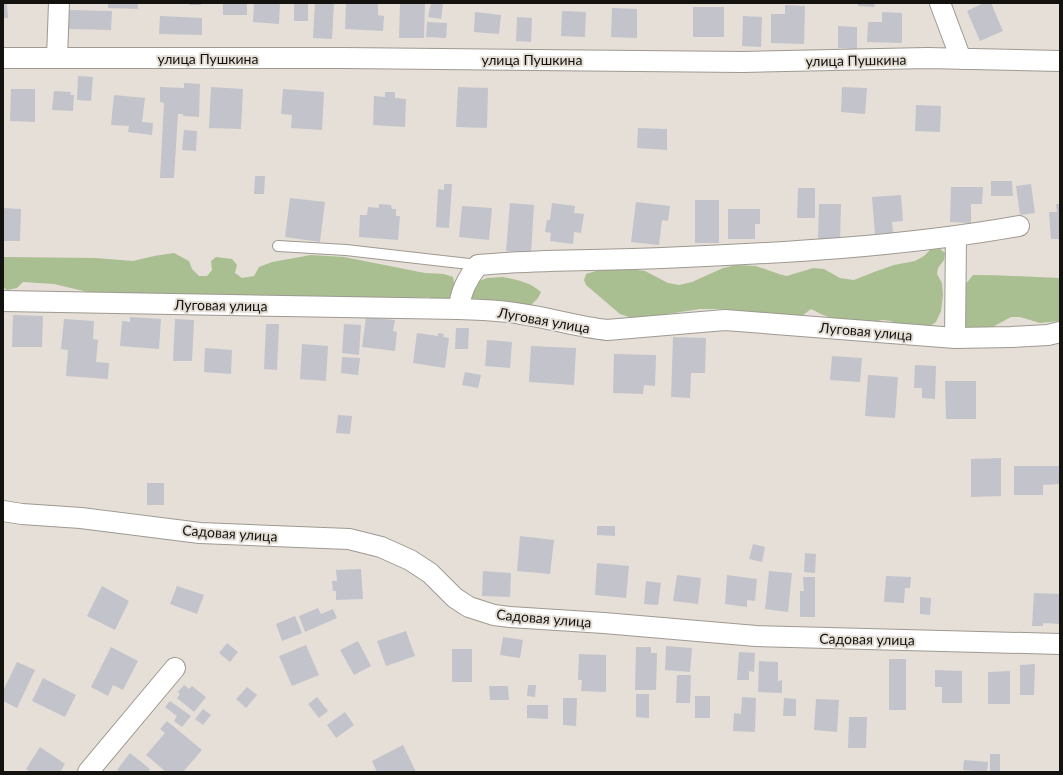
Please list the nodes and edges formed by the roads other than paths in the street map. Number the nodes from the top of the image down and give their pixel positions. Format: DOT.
graph roads {
  1 [pos="59,3"];
  2 [pos="940,3"];
  3 [pos="3,58"];
  4 [pos="57,58"];
  5 [pos="962,59"];
  6 [pos="1060,61"];
  7 [pos="1019,226"];
  8 [pos="956,236"];
  9 [pos="278,246"];
  10 [pos="478,265"];
  11 [pos="3,301"];
  12 [pos="459,310"];
  13 [pos="1060,332"];
  14 [pos="955,338"];
  15 [pos="3,511"];
  16 [pos="1060,644"];
  17 [pos="175,668"];
  18 [pos="88,772"];
  1 -- 4 [label="street"];
  2 -- 5 [label="street"];
  3 -- 4 [label="street, улица Пушкина"];
  4 -- 5 [label="street, улица Пушкина"];
  5 -- 6 [label="street, улица Пушкина"];
  7 -- 8 [label="street"];
  8 -- 10 [label="street"];
  8 -- 14 [label="street"];
  9 -- 10 [label="lane"];
  10 -- 12 [label="street"];
  11 -- 12 [label="street, Луговая улица"];
  12 -- 14 [label="street, Луговая улица"];
  13 -- 14 [label="street, Луговая улица"];
  15 -- 16 [label="street, Садовая улица"];
  17 -- 18 [label="street"];
}
